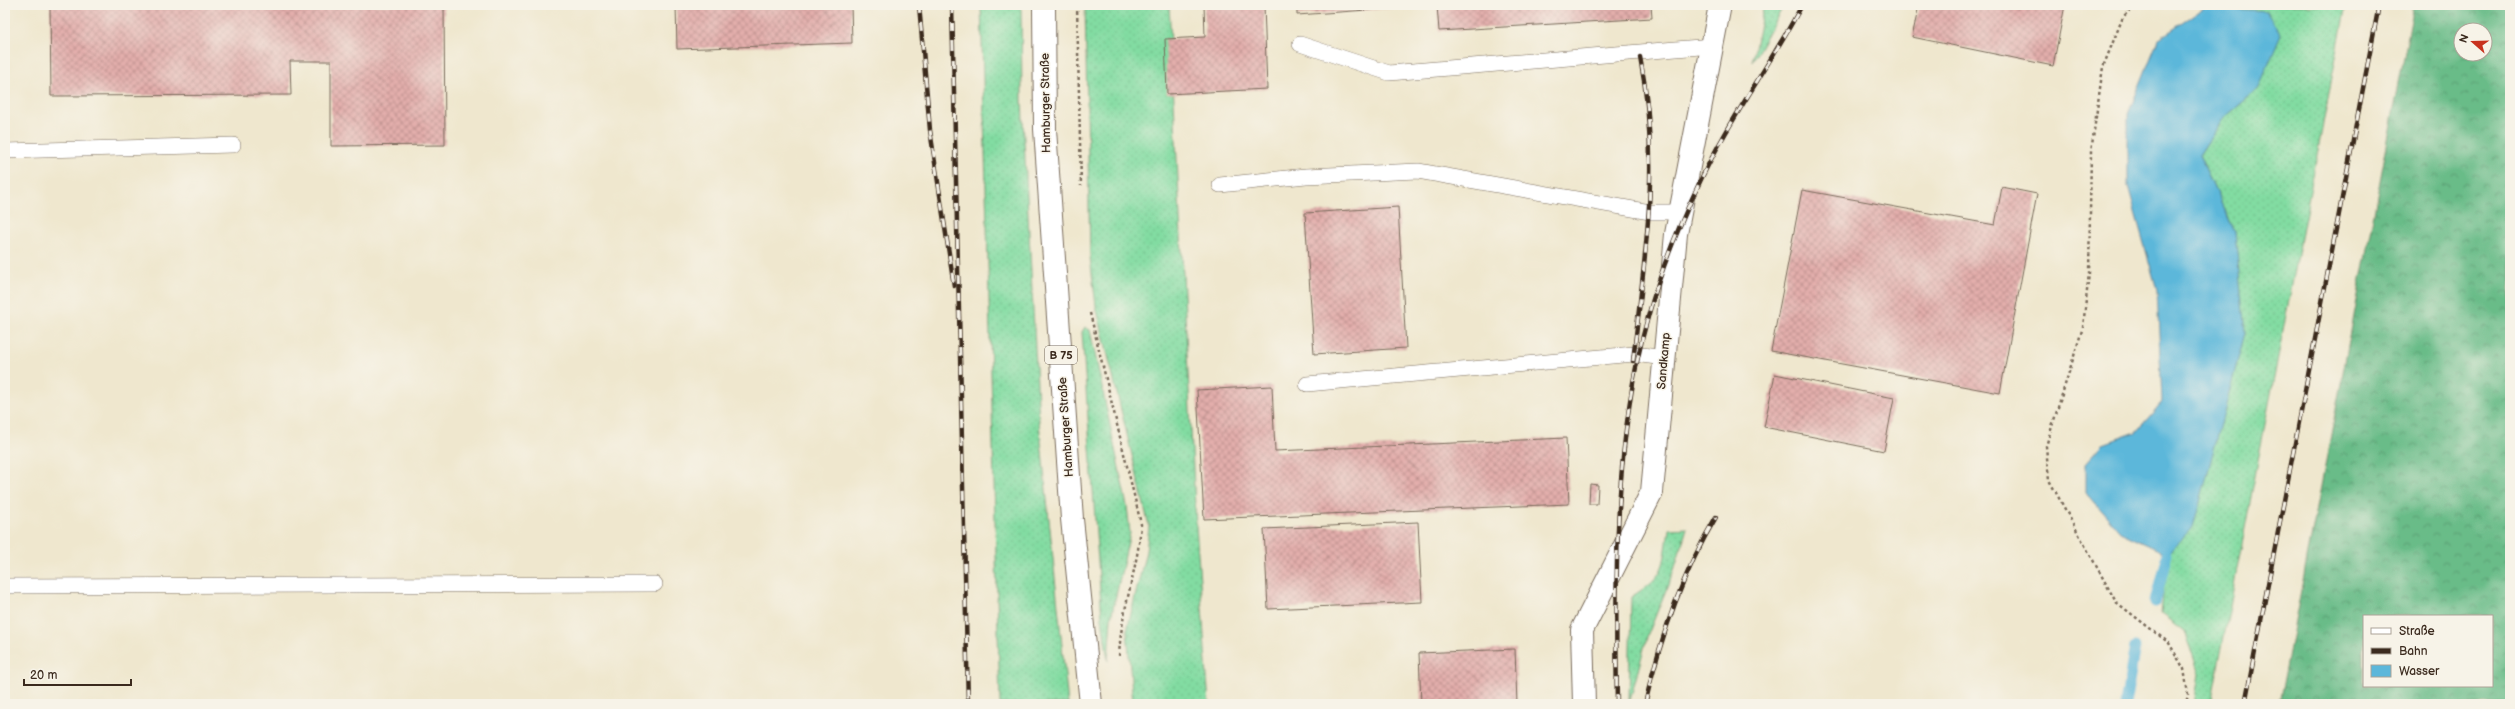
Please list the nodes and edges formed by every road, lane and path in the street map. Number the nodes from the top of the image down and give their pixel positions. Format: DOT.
graph roads {
  1 [pos="1044,5"];
  2 [pos="1077,5"];
  3 [pos="1720,5"];
  4 [pos="2135,5"];
  5 [pos="1300,44"];
  6 [pos="1712,46"];
  7 [pos="233,145"];
  8 [pos="5,151"];
  9 [pos="1220,185"];
  10 [pos="1081,188"];
  11 [pos="1680,212"];
  12 [pos="1089,308"];
  13 [pos="1664,358"];
  14 [pos="1307,384"];
  15 [pos="655,584"];
  16 [pos="5,586"];
  17 [pos="1119,666"];
  18 [pos="1092,704"];
  19 [pos="1584,704"];
  20 [pos="2186,704"];
  1 -- 18 [label="street, Hamburger Straße / B 75"];
  2 -- 10 [label="path"];
  3 -- 6 [label="street, Sandkamp"];
  4 -- 20 [label="path"];
  5 -- 6 [label="lane"];
  6 -- 11 [label="street, Sandkamp"];
  7 -- 8 [label="lane"];
  9 -- 11 [label="lane"];
  11 -- 13 [label="street, Sandkamp"];
  12 -- 17 [label="path"];
  13 -- 14 [label="lane"];
  13 -- 19 [label="street, Sandkamp"];
  15 -- 16 [label="lane"];
}
